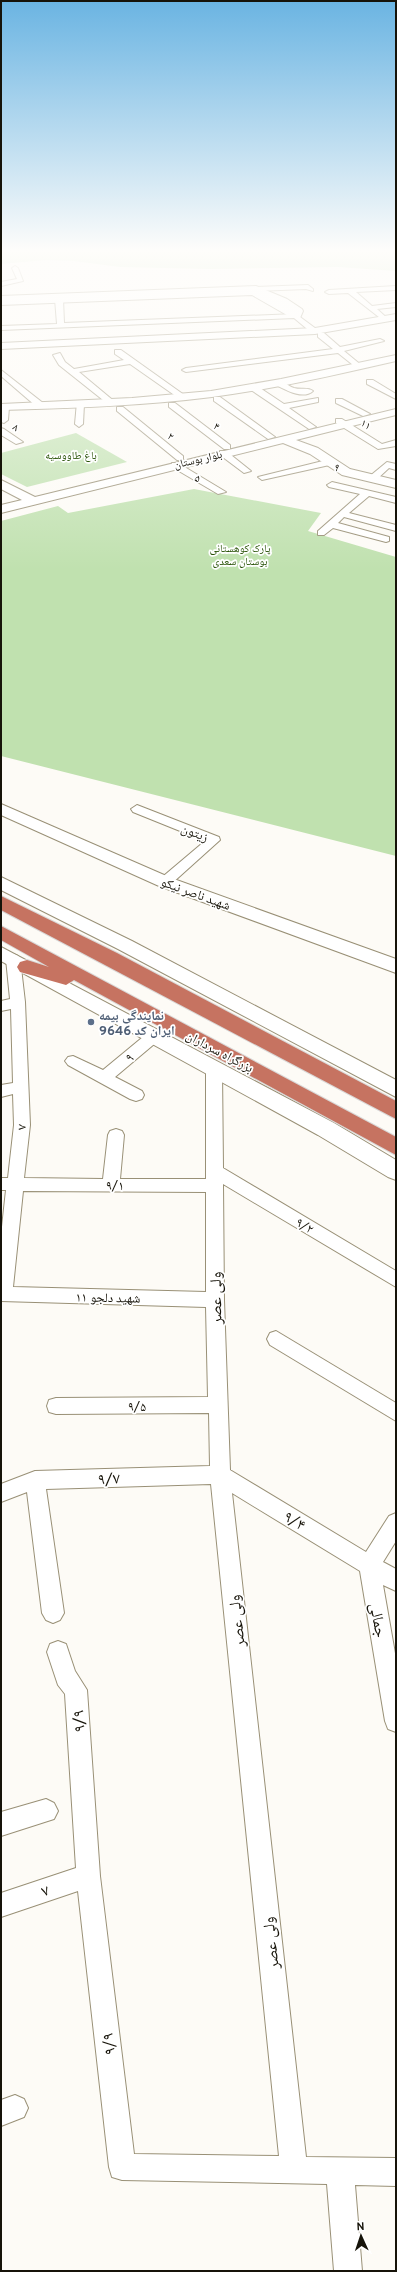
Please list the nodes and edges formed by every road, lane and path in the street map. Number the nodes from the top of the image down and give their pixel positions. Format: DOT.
graph roads {
  1 [pos="59,358"];
  2 [pos="128,358"];
  3 [pos="278,358"];
  4 [pos="348,358"];
  5 [pos="396,358"];
  6 [pos="131,360"];
  7 [pos="358,367"];
  8 [pos="186,370"];
  9 [pos="1,372"];
  10 [pos="72,372"];
  11 [pos="370,382"];
  12 [pos="279,383"];
  13 [pos="17,386"];
  14 [pos="6,388"];
  15 [pos="254,388"];
  16 [pos="396,389"];
  17 [pos="309,391"];
  18 [pos="386,391"];
  19 [pos="396,397"];
  20 [pos="183,398"];
  21 [pos="217,399"];
  22 [pos="315,400"];
  23 [pos="339,401"];
  24 [pos="80,404"];
  25 [pos="40,405"];
  26 [pos="116,406"];
  27 [pos="172,406"];
  28 [pos="3,407"];
  29 [pos="282,407"];
  30 [pos="396,407"];
  31 [pos="396,412"];
  32 [pos="366,414"];
  33 [pos="4,420"];
  34 [pos="342,422"];
  35 [pos="79,424"];
  36 [pos="312,427"];
  37 [pos="1,431"];
  38 [pos="277,438"];
  39 [pos="19,442"];
  40 [pos="396,443"];
  41 [pos="225,450"];
  42 [pos="178,461"];
  43 [pos="331,462"];
  44 [pos="396,467"];
  45 [pos="247,471"];
  46 [pos="262,477"];
  47 [pos="373,478"];
  48 [pos="1,484"];
  49 [pos="396,484"];
  50 [pos="332,485"];
  51 [pos="221,492"];
  52 [pos="367,493"];
  53 [pos="27,498"];
  54 [pos="396,500"];
  55 [pos="1,502"];
  56 [pos="1,509"];
  57 [pos="342,514"];
  58 [pos="330,524"];
  59 [pos="396,528"];
  60 [pos="320,533"];
  61 [pos="386,539"];
  62 [pos="1,809"];
  63 [pos="137,809"];
  64 [pos="165,882"];
  65 [pos="1,883"];
  66 [pos="1,902"];
  67 [pos="1,932"];
  68 [pos="14,960"];
  69 [pos="396,966"];
  70 [pos="107,990"];
  71 [pos="18,1002"];
  72 [pos="1,1006"];
  73 [pos="154,1036"];
  74 [pos="73,1061"];
  75 [pos="214,1070"];
  76 [pos="104,1078"];
  77 [pos="21,1087"];
  78 [pos="396,1089"];
  79 [pos="1,1091"];
  80 [pos="365,1094"];
  81 [pos="136,1095"];
  82 [pos="396,1112"];
  83 [pos="343,1117"];
  84 [pos="116,1135"];
  85 [pos="396,1147"];
  86 [pos="396,1171"];
  87 [pos="214,1178"];
  88 [pos="8,1185"];
  89 [pos="111,1185"];
  90 [pos="396,1280"];
  91 [pos="2,1294"];
  92 [pos="215,1300"];
  93 [pos="276,1338"];
  94 [pos="218,1405"];
  95 [pos="56,1406"];
  96 [pos="396,1413"];
  97 [pos="220,1474"];
  98 [pos="35,1480"];
  99 [pos="1,1493"];
  100 [pos="396,1523"];
  101 [pos="370,1565"];
  102 [pos="396,1582"];
  103 [pos="53,1613"];
  104 [pos="58,1652"];
  105 [pos="396,1721"];
  106 [pos="46,1811"];
  107 [pos="1,1824"];
  108 [pos="88,1876"];
  109 [pos="1,1905"];
  110 [pos="294,2170"];
  111 [pos="340,2172"];
  112 [pos="396,2172"];
  113 [pos="348,2271"];
  1 -- 10 [label="street"];
  2 -- 6 [label="street"];
  3 -- 8 [label="street"];
  4 -- 7 [label="street"];
  5 -- 7 [label="main road"];
  6 -- 10 [label="street"];
  6 -- 20 [label="street"];
  7 -- 12 [label="main road"];
  9 -- 13 [label="street"];
  10 -- 26 [label="street"];
  11 -- 18 [label="street"];
  12 -- 15 [label="main road"];
  12 -- 17 [label="street"];
  13 -- 14 [label="street"];
  13 -- 25 [label="street"];
  15 -- 20 [label="main road"];
  15 -- 29 [label="street"];
  16 -- 18 [label="street"];
  18 -- 19 [label="street"];
  20 -- 26 [label="main road"];
  21 -- 38 [label="street"];
  22 -- 29 [label="street"];
  23 -- 32 [label="street"];
  24 -- 25 [label="main road"];
  24 -- 26 [label="main road"];
  24 -- 35 [label="street"];
  25 -- 28 [label="main road"];
  26 -- 42 [label="street, ۲"];
  27 -- 41 [label="street, ۴"];
  28 -- 33 [label="street"];
  29 -- 36 [label="street"];
  30 -- 32 [label="main road, بلوار بوستان"];
  31 -- 34 [label="main road, بلوار بوستان"];
  32 -- 34 [label="main road, بلوار بوستان"];
  34 -- 36 [label="main road, بلوار بوستان"];
  34 -- 38 [label="main road, بلوار بوستان"];
  34 -- 40 [label="street, ۱۱"];
  36 -- 38 [label="main road, بلوار بوستان"];
  37 -- 39 [label="street, ۸"];
  38 -- 41 [label="main road, بلوار بوستان"];
  38 -- 43 [label="main road, ۹"];
  41 -- 42 [label="main road, بلوار بوستان"];
  41 -- 45 [label="street, ۴"];
  42 -- 51 [label="street, ۵"];
  42 -- 53 [label="main road, بلوار بوستان"];
  43 -- 46 [label="street"];
  43 -- 47 [label="main road, ۹"];
  44 -- 47 [label="street"];
  47 -- 49 [label="main road, ۹"];
  48 -- 53 [label="main road"];
  50 -- 52 [label="street"];
  52 -- 54 [label="street"];
  52 -- 57 [label="street"];
  53 -- 55 [label="main road, بلوار بوستان"];
  53 -- 56 [label="main road, بلوار بوستان"];
  57 -- 58 [label="street"];
  57 -- 59 [label="street"];
  58 -- 60 [label="street"];
  58 -- 61 [label="street"];
  62 -- 64 [label="main road, شهید ناصر نیکو"];
  63 -- 64 [label="street, زیتون"];
  64 -- 69 [label="main road, شهید ناصر نیکو"];
  65 -- 78 [label="main road"];
  66 -- 80 [label="highway"];
  67 -- 70 [label="highway, بزرگراه سرداران"];
  68 -- 70 [label="highway"];
  68 -- 71 [label="street, ۷"];
  68 -- 73 [label="main road"];
  70 -- 83 [label="highway, بزرگراه سرداران"];
  71 -- 72 [label="street"];
  71 -- 77 [label="street, ۷"];
  73 -- 75 [label="main road"];
  73 -- 76 [label="street, ۹"];
  74 -- 76 [label="street"];
  75 -- 86 [label="main road"];
  75 -- 87 [label="street, ولی عصر"];
  76 -- 81 [label="street"];
  77 -- 79 [label="street"];
  77 -- 88 [label="street, ۷"];
  80 -- 82 [label="highway"];
  80 -- 83 [label="highway"];
  83 -- 85 [label="highway, بزرگراه سرداران"];
  84 -- 89 [label="street"];
  87 -- 89 [label="street, ۹/۱"];
  87 -- 90 [label="street, ۹/۲"];
  87 -- 92 [label="street, ولی عصر"];
  88 -- 89 [label="street, ۹/۱"];
  88 -- 91 [label="street, ۷"];
  91 -- 92 [label="street, شهید دلجو ۱۱"];
  92 -- 94 [label="street, ولی عصر"];
  93 -- 96 [label="street"];
  94 -- 95 [label="street, ۹/۵"];
  94 -- 97 [label="street, ولی عصر"];
  97 -- 98 [label="street, ۹/۷"];
  97 -- 101 [label="street, ۹/۴"];
  97 -- 110 [label="street, ولی عصر"];
  98 -- 99 [label="street, ۹/۷"];
  98 -- 103 [label="street"];
  100 -- 101 [label="street"];
  101 -- 102 [label="street, ۹/۴"];
  101 -- 105 [label="street, جمالی"];
  104 -- 108 [label="street, ۹/۹"];
  106 -- 107 [label="street"];
  108 -- 109 [label="street, ۷"];
  108 -- 110 [label="street, ۹/۹"];
  110 -- 111 [label="street, ۹/۹"];
  111 -- 112 [label="street, ۹/۹"];
  111 -- 113 [label="street"];
}
